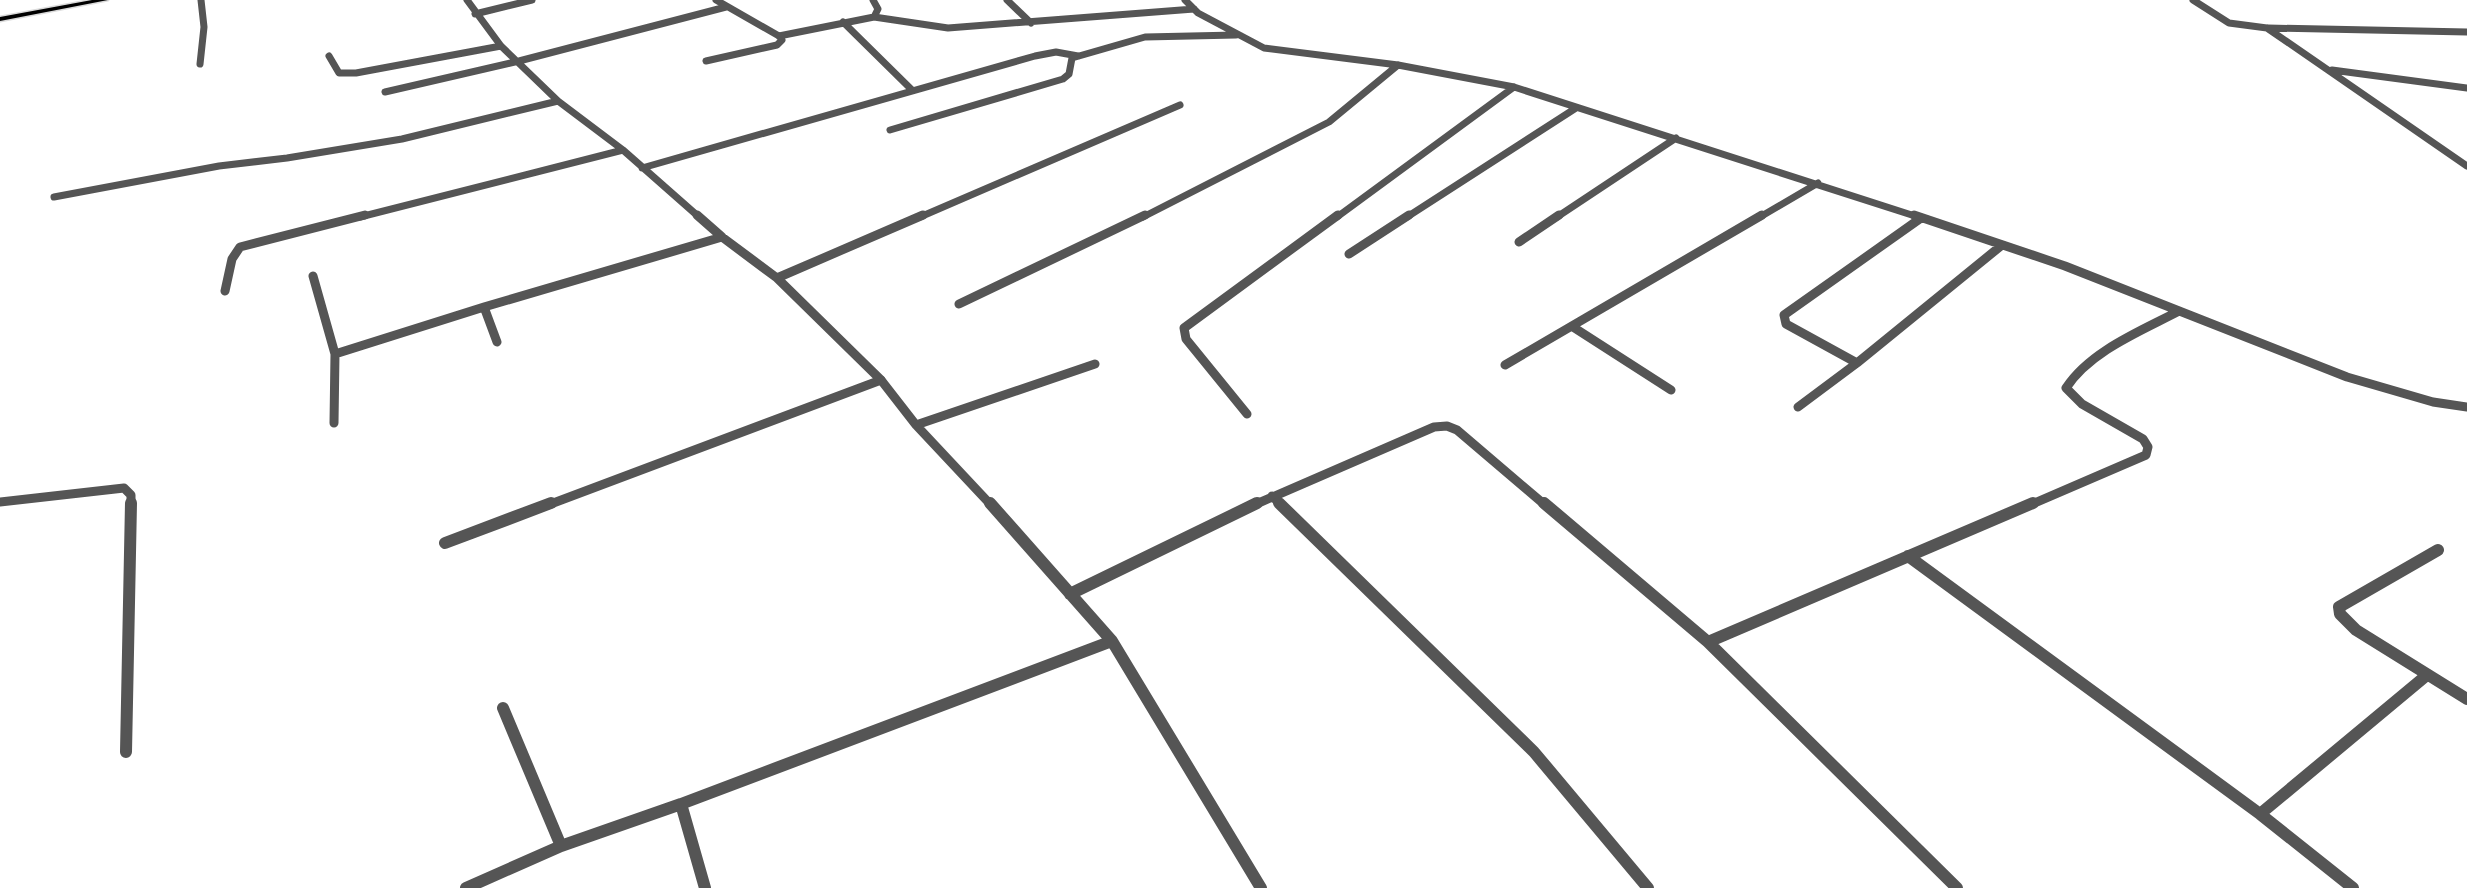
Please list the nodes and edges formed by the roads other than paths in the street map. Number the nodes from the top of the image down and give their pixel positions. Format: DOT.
graph roads {
  1 [pos="104,0"];
  2 [pos="201,0"];
  3 [pos="467,0"];
  4 [pos="532,0"];
  5 [pos="716,0"];
  6 [pos="874,0"];
  7 [pos="1007,0"];
  8 [pos="1185,0"];
  9 [pos="2193,0"];
  10 [pos="726,7"];
  11 [pos="1194,9"];
  12 [pos="475,14"];
  13 [pos="874,17"];
  14 [pos="0,19"];
  15 [pos="843,22"];
  16 [pos="1031,23"];
  17 [pos="2267,28"];
  18 [pos="2467,32"];
  19 [pos="1236,35"];
  20 [pos="779,36"];
  21 [pos="501,46"];
  22 [pos="329,56"];
  23 [pos="1078,56"];
  24 [pos="518,61"];
  25 [pos="706,61"];
  26 [pos="200,64"];
  27 [pos="1398,65"];
  28 [pos="2327,69"];
  29 [pos="1514,87"];
  30 [pos="2467,88"];
  31 [pos="912,90"];
  32 [pos="385,92"];
  33 [pos="558,101"];
  34 [pos="1180,105"];
  35 [pos="1576,108"];
  36 [pos="890,130"];
  37 [pos="1676,138"];
  38 [pos="623,150"];
  39 [pos="2467,166"];
  40 [pos="642,168"];
  41 [pos="1818,183"];
  42 [pos="54,197"];
  43 [pos="1921,218"];
  44 [pos="722,238"];
  45 [pos="1519,242"];
  46 [pos="2002,245"];
  47 [pos="1349,254"];
  48 [pos="313,276"];
  49 [pos="777,278"];
  50 [pos="225,291"];
  51 [pos="959,304"];
  52 [pos="484,307"];
  53 [pos="2179,311"];
  54 [pos="1573,327"];
  55 [pos="497,342"];
  56 [pos="335,354"];
  57 [pos="1857,363"];
  58 [pos="1095,364"];
  59 [pos="1505,365"];
  60 [pos="881,380"];
  61 [pos="1671,390"];
  62 [pos="1798,406"];
  63 [pos="2467,408"];
  64 [pos="1247,414"];
  65 [pos="334,423"];
  66 [pos="916,425"];
  67 [pos="1272,496"];
  68 [pos="0,502"];
  69 [pos="445,542"];
  70 [pos="2438,550"];
  71 [pos="1908,556"];
  72 [pos="1070,594"];
  73 [pos="1112,641"];
  74 [pos="1708,642"];
  75 [pos="2427,676"];
  76 [pos="2467,699"];
  77 [pos="503,708"];
  78 [pos="126,752"];
  79 [pos="681,804"];
  80 [pos="2260,814"];
  81 [pos="561,846"];
  82 [pos="466,888"];
  83 [pos="705,888"];
  84 [pos="1261,888"];
  85 [pos="1648,888"];
  86 [pos="1957,888"];
  87 [pos="2353,888"];
  1 -- 14 [label="main road"];
  2 -- 26 [label="street"];
  3 -- 12 [label="street"];
  4 -- 12 [label="street"];
  5 -- 10 [label="street"];
  6 -- 13 [label="street"];
  7 -- 16 [label="street"];
  8 -- 11 [label="street"];
  9 -- 17 [label="street"];
  10 -- 20 [label="street"];
  10 -- 24 [label="street"];
  11 -- 16 [label="street"];
  11 -- 19 [label="street"];
  12 -- 21 [label="street"];
  13 -- 15 [label="street"];
  13 -- 16 [label="street"];
  15 -- 20 [label="street"];
  15 -- 31 [label="street"];
  17 -- 18 [label="street"];
  17 -- 28 [label="street"];
  19 -- 23 [label="street"];
  19 -- 27 [label="street"];
  20 -- 25 [label="street"];
  21 -- 22 [label="street"];
  21 -- 24 [label="street"];
  23 -- 31 [label="street"];
  23 -- 36 [label="street"];
  24 -- 32 [label="street"];
  24 -- 33 [label="street"];
  27 -- 29 [label="street"];
  27 -- 51 [label="street"];
  28 -- 30 [label="street"];
  28 -- 39 [label="street"];
  29 -- 35 [label="street"];
  29 -- 64 [label="street"];
  31 -- 40 [label="street"];
  33 -- 38 [label="street"];
  33 -- 42 [label="street"];
  34 -- 49 [label="street"];
  35 -- 37 [label="street"];
  35 -- 47 [label="street"];
  37 -- 41 [label="street"];
  37 -- 45 [label="street"];
  38 -- 40 [label="street"];
  38 -- 50 [label="street"];
  40 -- 44 [label="street"];
  41 -- 43 [label="street"];
  41 -- 54 [label="street"];
  43 -- 46 [label="street"];
  43 -- 57 [label="street"];
  44 -- 49 [label="street"];
  44 -- 52 [label="street"];
  46 -- 53 [label="street"];
  46 -- 57 [label="street"];
  48 -- 56 [label="street"];
  49 -- 60 [label="street"];
  52 -- 55 [label="street"];
  52 -- 56 [label="street"];
  53 -- 63 [label="street"];
  53 -- 71 [label="street"];
  54 -- 59 [label="street"];
  54 -- 61 [label="street"];
  56 -- 65 [label="street"];
  57 -- 62 [label="street"];
  58 -- 66 [label="street"];
  60 -- 66 [label="street"];
  60 -- 69 [label="street"];
  66 -- 72 [label="street"];
  67 -- 72 [label="street"];
  67 -- 74 [label="street"];
  67 -- 85 [label="street"];
  68 -- 78 [label="street"];
  70 -- 75 [label="street"];
  71 -- 74 [label="street"];
  71 -- 80 [label="street"];
  72 -- 73 [label="street"];
  73 -- 79 [label="street"];
  73 -- 84 [label="street"];
  74 -- 86 [label="street"];
  75 -- 76 [label="street"];
  75 -- 80 [label="street"];
  77 -- 81 [label="street"];
  79 -- 81 [label="street"];
  79 -- 83 [label="street"];
  80 -- 87 [label="street"];
  81 -- 82 [label="street"];
}
